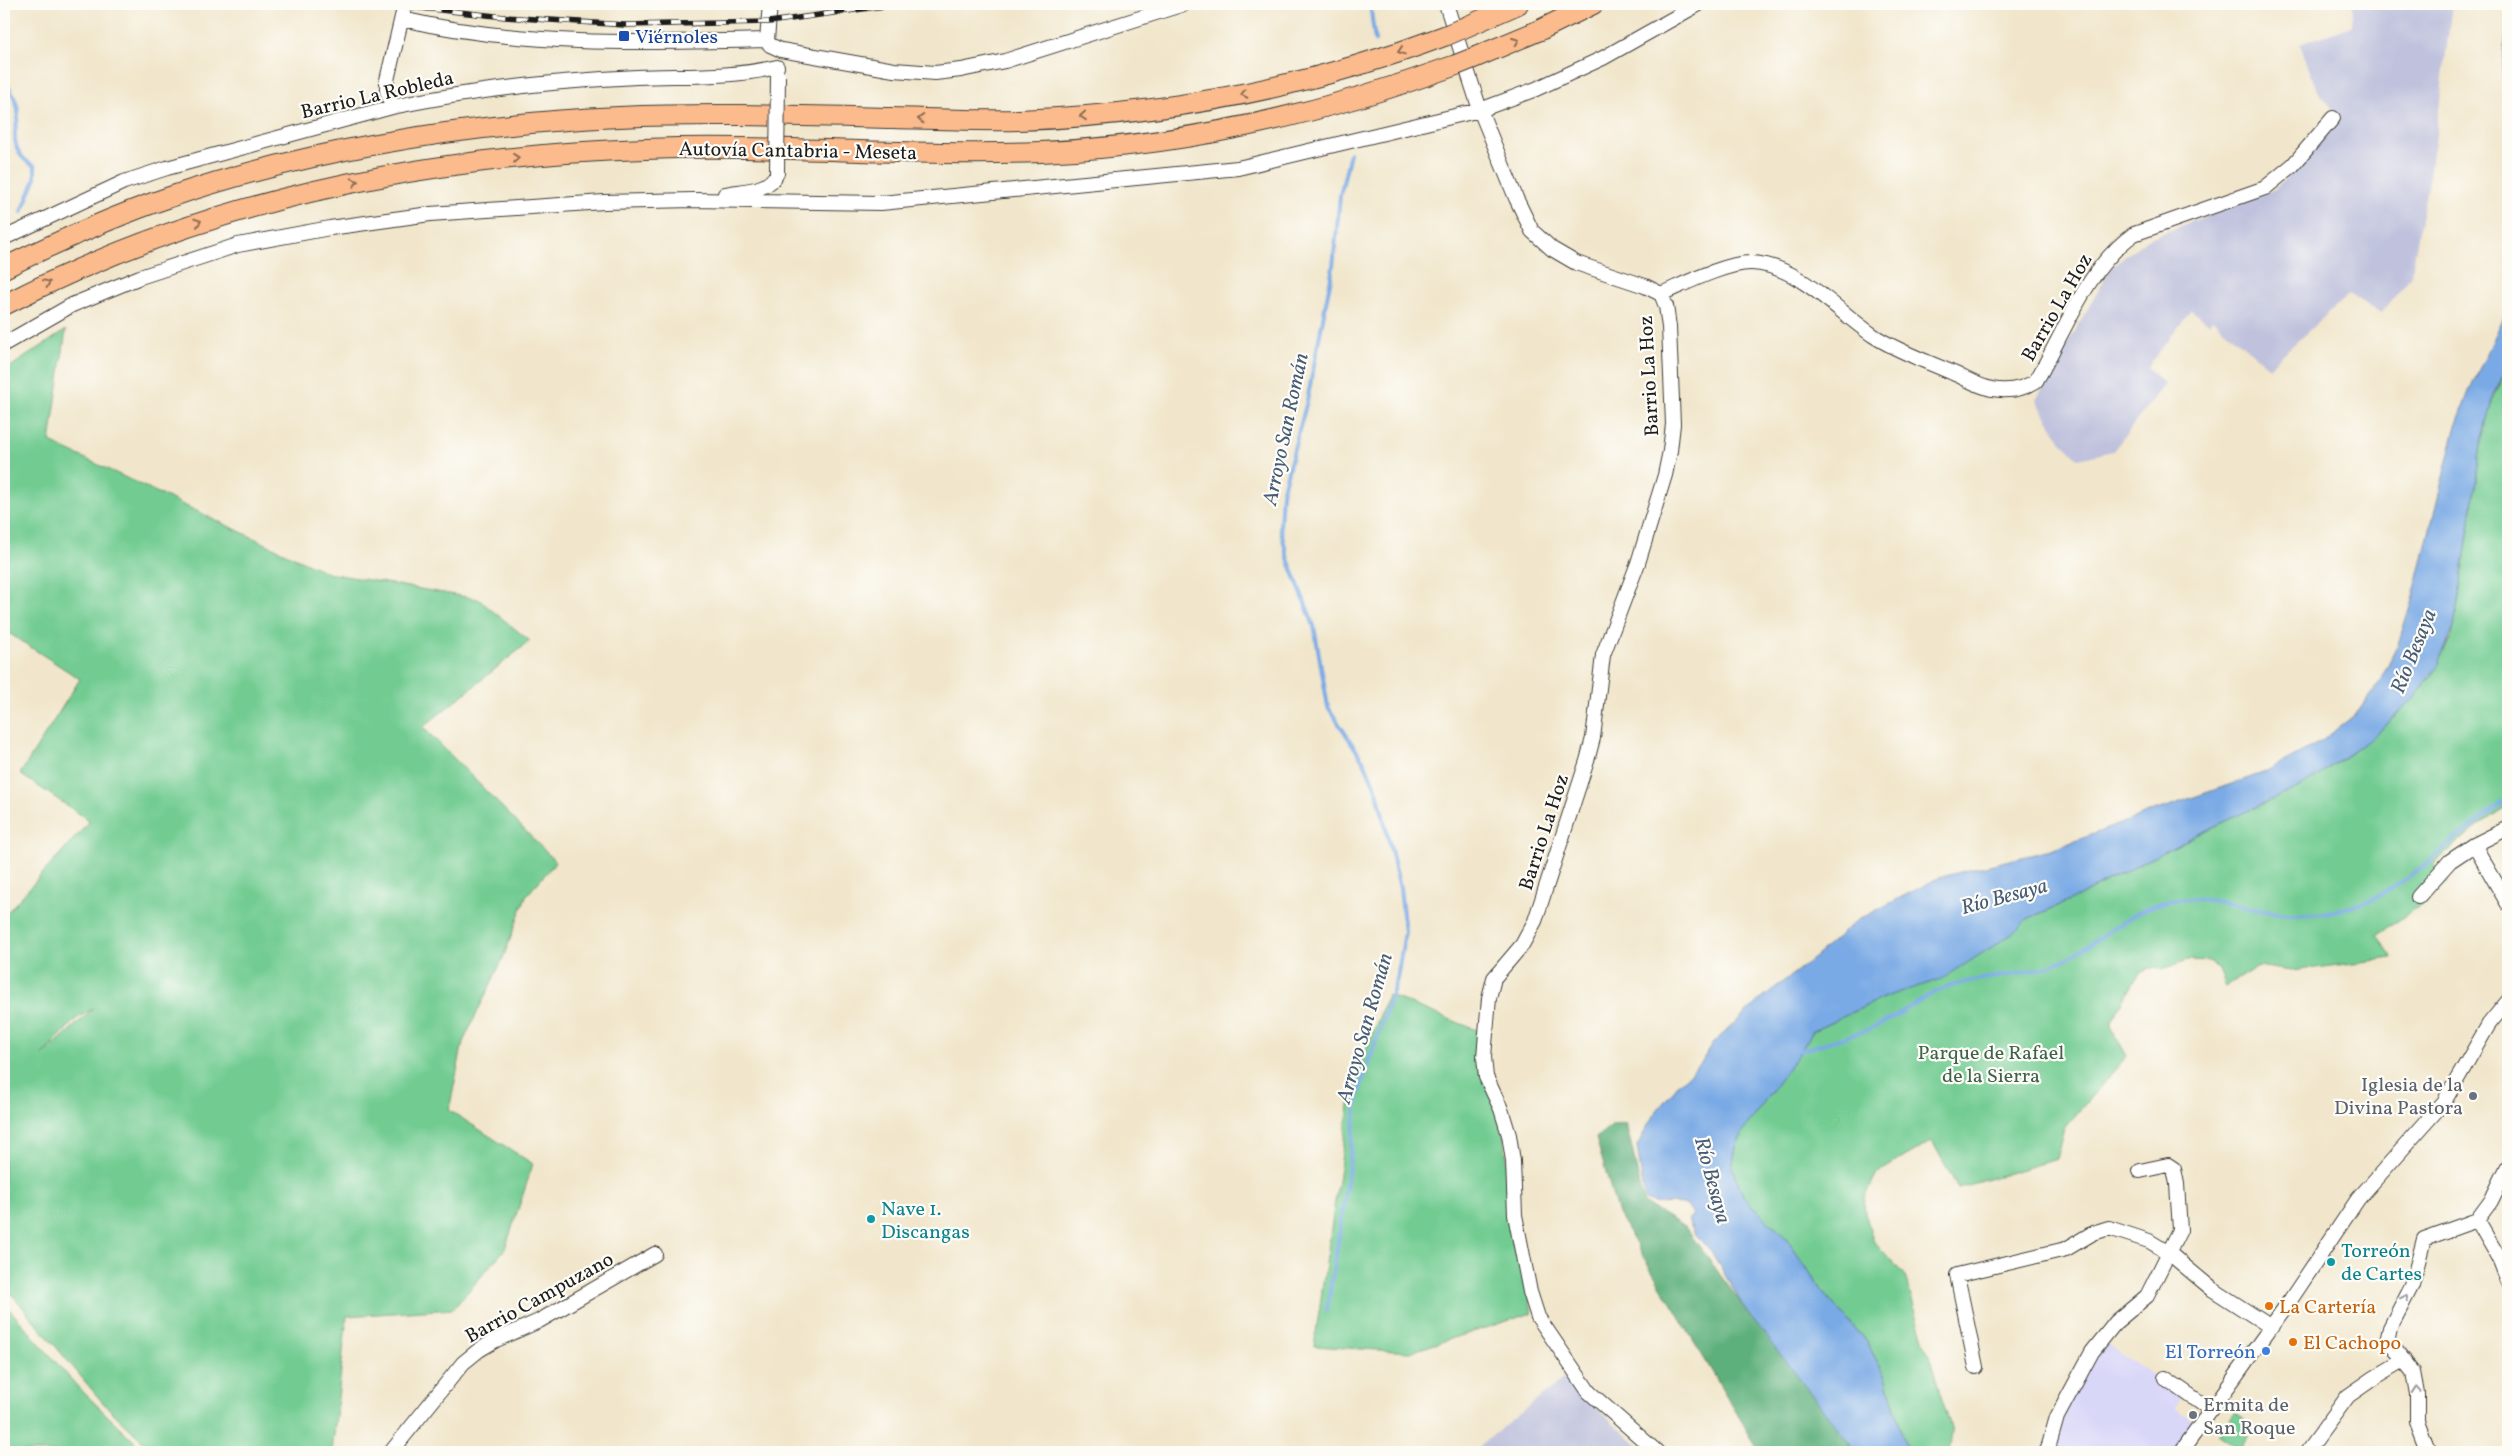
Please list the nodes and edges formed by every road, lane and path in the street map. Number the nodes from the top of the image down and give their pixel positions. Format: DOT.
graph roads {
  1 [pos="405,4"];
  2 [pos="770,4"];
  3 [pos="1184,4"];
  4 [pos="1446,4"];
  5 [pos="1518,4"];
  6 [pos="1593,4"];
  7 [pos="1699,4"];
  8 [pos="402,20"];
  9 [pos="767,40"];
  10 [pos="781,50"];
  11 [pos="777,71"];
  12 [pos="392,107"];
  13 [pos="1480,110"];
  14 [pos="2333,118"];
  15 [pos="777,173"];
  16 [pos="693,200"];
  17 [pos="784,201"];
  18 [pos="4,238"];
  19 [pos="4,268"];
  20 [pos="1660,294"];
  21 [pos="4,305"];
  22 [pos="4,344"];
  23 [pos="2508,828"];
  24 [pos="2474,845"];
  25 [pos="2418,897"];
  26 [pos="2508,904"];
  27 [pos="2508,1001"];
  28 [pos="2508,1166"];
  29 [pos="2140,1171"];
  30 [pos="2477,1220"];
  31 [pos="2169,1253"];
  32 [pos="656,1254"];
  33 [pos="2508,1281"];
  34 [pos="2271,1327"];
  35 [pos="2404,1360"];
  36 [pos="1976,1367"];
  37 [pos="2165,1378"];
  38 [pos="2212,1410"];
  39 [pos="391,1452"];
  40 [pos="1657,1452"];
  41 [pos="2047,1452"];
  42 [pos="2181,1452"];
  43 [pos="2307,1452"];
  44 [pos="2429,1452"];
  1 -- 8 [label="street"];
  2 -- 9 [label="street"];
  3 -- 10 [label="street"];
  4 -- 13 [label="street, Barrio La Hoz"];
  5 -- 19 [label="highway, Autovía Cantabria - Meseta, one-way"];
  21 -- 6 [label="highway, Autovía Cantabria - Meseta, one-way"];
  7 -- 13 [label="street"];
  8 -- 9 [label="street"];
  8 -- 12 [label="street"];
  9 -- 10 [label="street"];
  10 -- 11 [label="street"];
  11 -- 12 [label="street, Barrio La Robleda"];
  11 -- 15 [label="street, bridge"];
  12 -- 18 [label="street, Barrio La Robleda"];
  13 -- 17 [label="street"];
  13 -- 20 [label="street, Barrio La Hoz"];
  14 -- 20 [label="street, Barrio La Hoz"];
  15 -- 16 [label="street"];
  15 -- 17 [label="street"];
  16 -- 17 [label="street"];
  16 -- 22 [label="street"];
  20 -- 40 [label="street, Barrio La Hoz"];
  23 -- 24 [label="street"];
  24 -- 25 [label="street"];
  24 -- 26 [label="street"];
  27 -- 34 [label="street"];
  28 -- 30 [label="street"];
  29 -- 31 [label="street"];
  30 -- 33 [label="street"];
  35 -- 30 [label="street, one-way"];
  31 -- 34 [label="street"];
  31 -- 36 [label="street"];
  31 -- 41 [label="street"];
  32 -- 39 [label="street, Barrio Campuzano"];
  34 -- 38 [label="street"];
  35 -- 43 [label="street"];
  44 -- 35 [label="street, one-way"];
  37 -- 38 [label="street"];
  38 -- 42 [label="street"];
}
